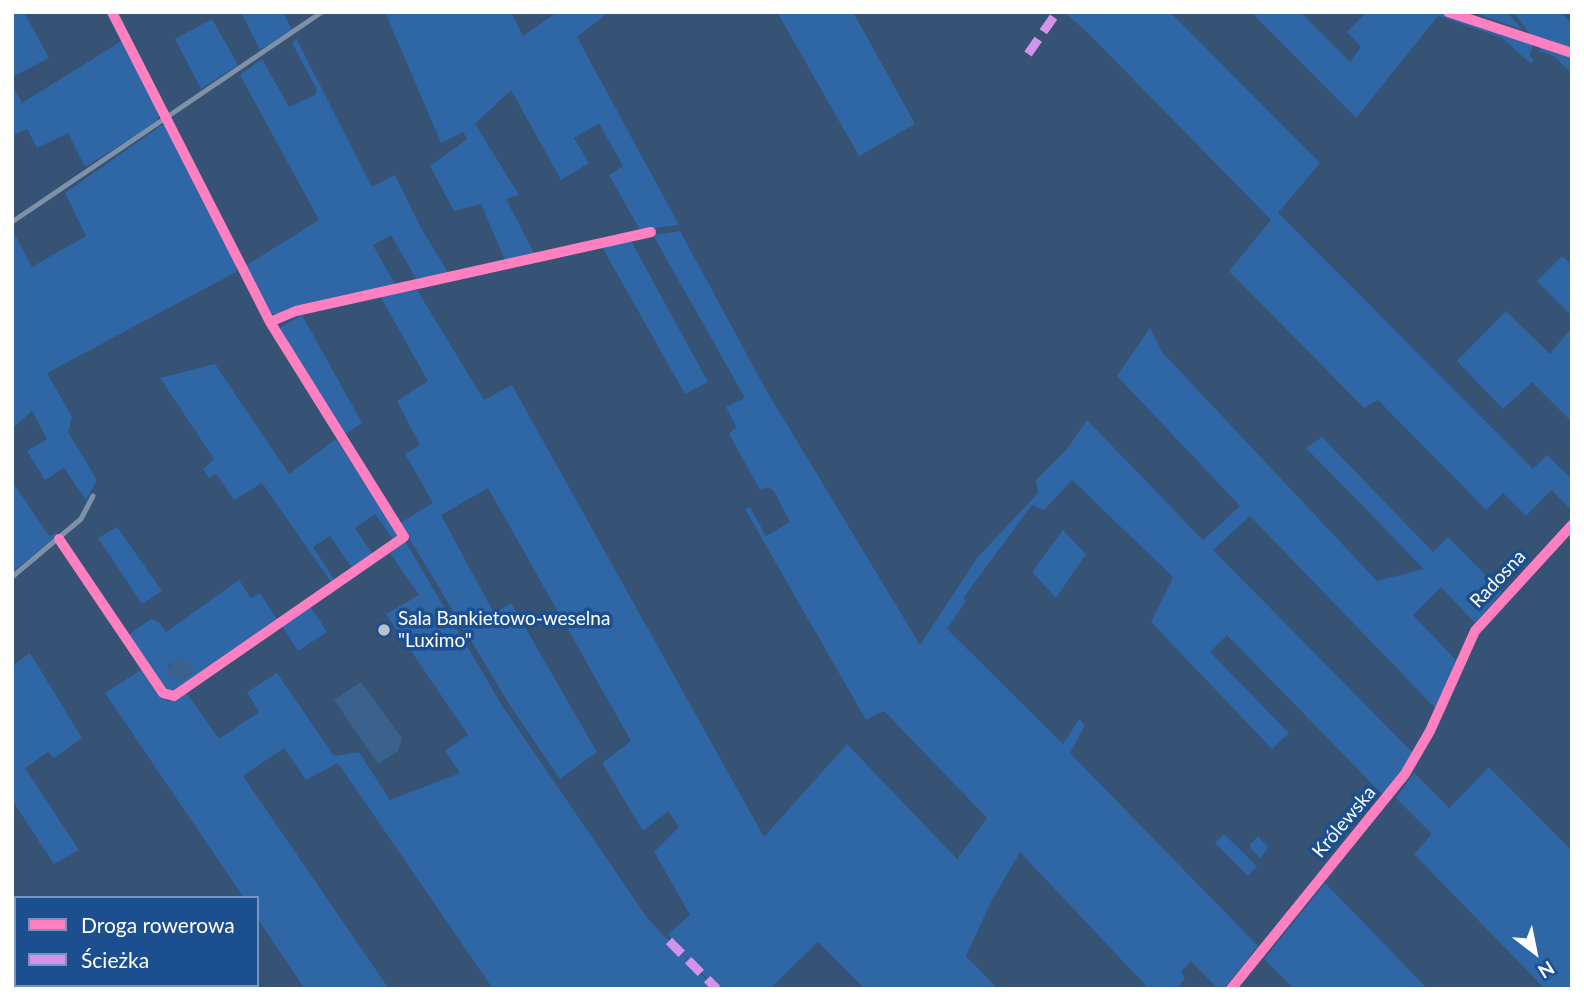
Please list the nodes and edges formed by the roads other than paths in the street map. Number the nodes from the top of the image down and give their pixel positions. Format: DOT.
graph roads {
  1 [pos="112,12"];
  2 [pos="322,12"];
  3 [pos="1448,12"];
  4 [pos="1572,53"];
  5 [pos="166,118"];
  6 [pos="12,222"];
  7 [pos="651,232"];
  8 [pos="270,322"];
  9 [pos="93,496"];
  10 [pos="1572,525"];
  11 [pos="59,539"];
  12 [pos="12,577"];
  13 [pos="1459,663"];
  14 [pos="1231,989"];
  1 -- 5 [label="street"];
  2 -- 5 [label="street"];
  3 -- 4 [label="street"];
  5 -- 6 [label="street"];
  5 -- 8 [label="street"];
  7 -- 8 [label="street"];
  8 -- 11 [label="street"];
  9 -- 11 [label="street"];
  10 -- 13 [label="street, Radosna"];
  11 -- 12 [label="street"];
  13 -- 14 [label="street, Królewska"];
}
